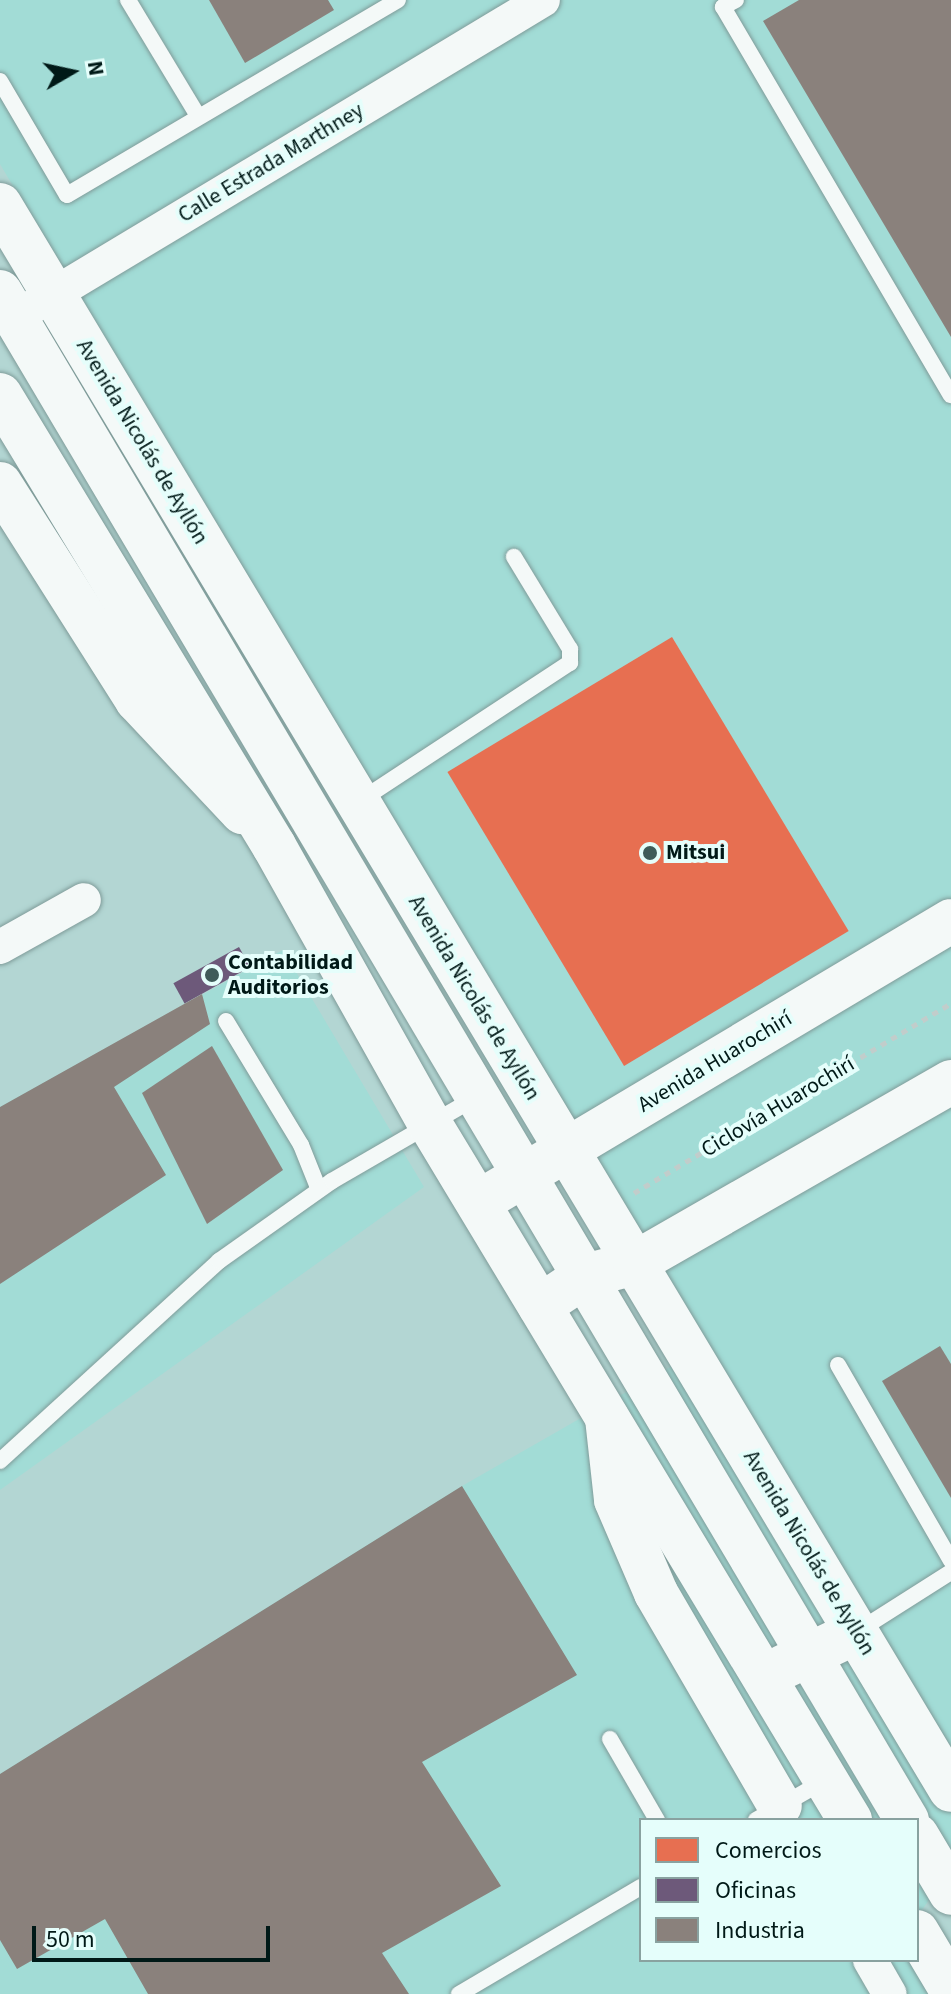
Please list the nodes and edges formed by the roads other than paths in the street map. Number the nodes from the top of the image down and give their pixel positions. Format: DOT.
graph roads {
  1 [pos="128,0"];
  2 [pos="398,0"];
  3 [pos="543,0"];
  4 [pos="736,0"];
  5 [pos="0,81"];
  6 [pos="198,116"];
  7 [pos="0,205"];
  8 [pos="53,294"];
  9 [pos="5,312"];
  10 [pos="0,395"];
  11 [pos="951,395"];
  12 [pos="0,484"];
  13 [pos="514,557"];
  14 [pos="357,802"];
  15 [pos="274,846"];
  16 [pos="84,900"];
  17 [pos="951,921"];
  18 [pos="0,947"];
  19 [pos="226,1021"];
  20 [pos="951,1082"];
  21 [pos="475,1098"];
  22 [pos="430,1124"];
  23 [pos="565,1151"];
  24 [pos="522,1177"];
  25 [pos="319,1190"];
  26 [pos="479,1202"];
  27 [pos="635,1263"];
  28 [pos="585,1276"];
  29 [pos="540,1306"];
  30 [pos="838,1365"];
  31 [pos="607,1418"];
  32 [pos="0,1461"];
  33 [pos="951,1561"];
  34 [pos="951,1572"];
  35 [pos="857,1632"];
  36 [pos="808,1655"];
  37 [pos="763,1677"];
  38 [pos="610,1739"];
  39 [pos="826,1780"];
  40 [pos="951,1790"];
  41 [pos="775,1815"];
  42 [pos="656,1818"];
  43 [pos="849,1818"];
  44 [pos="906,1818"];
  45 [pos="919,1839"];
  46 [pos="639,1888"];
  47 [pos="951,1893"];
  48 [pos="919,1935"];
  49 [pos="871,1962"];
  50 [pos="951,1989"];
  51 [pos="886,1993"];
  52 [pos="459,1994"];
  1 -- 6 [label="lane"];
  2 -- 6 [label="lane"];
  3 -- 8 [label="street, Calle Estrada Marthney"];
  4 -- 11 [label="lane"];
  5 -- 6 [label="lane"];
  7 -- 8 [label="main road, Avenida Nicolás de Ayllón"];
  8 -- 9 [label="street, Calle Estrada Marthney"];
  8 -- 14 [label="main road, Avenida Nicolás de Ayllón"];
  9 -- 21 [label="main road, Avenida Nicolás de Ayllón"];
  10 -- 15 [label="main road"];
  12 -- 15 [label="main road"];
  13 -- 14 [label="lane"];
  14 -- 23 [label="main road, Avenida Nicolás de Ayllón"];
  15 -- 22 [label="main road"];
  16 -- 18 [label="street"];
  17 -- 23 [label="main road, Avenida Huarochirí"];
  19 -- 25 [label="lane"];
  20 -- 27 [label="main road"];
  21 -- 22 [label="lane"];
  21 -- 24 [label="main road, Avenida Nicolás de Ayllón"];
  22 -- 25 [label="lane"];
  22 -- 26 [label="main road"];
  23 -- 24 [label="main road, Avenida Huarochirí"];
  23 -- 27 [label="main road, Avenida Nicolás de Ayllón"];
  24 -- 26 [label="main road, Avenida Huarochirí"];
  24 -- 28 [label="main road, Avenida Nicolás de Ayllón"];
  25 -- 32 [label="lane"];
  26 -- 29 [label="main road"];
  27 -- 28 [label="main road"];
  27 -- 35 [label="main road, Avenida Nicolás de Ayllón"];
  28 -- 29 [label="main road"];
  28 -- 36 [label="main road, Avenida Nicolás de Ayllón"];
  29 -- 31 [label="main road"];
  30 -- 33 [label="lane"];
  31 -- 37 [label="main road"];
  31 -- 41 [label="main road"];
  34 -- 35 [label="lane"];
  35 -- 36 [label="main road"];
  35 -- 40 [label="main road, Avenida Nicolás de Ayllón"];
  36 -- 37 [label="main road"];
  36 -- 44 [label="main road, Avenida Nicolás de Ayllón"];
  37 -- 39 [label="main road"];
  38 -- 42 [label="lane"];
  39 -- 41 [label="lane"];
  39 -- 43 [label="main road"];
  45 -- 47 [label="main road"];
  46 -- 52 [label="lane"];
  48 -- 50 [label="main road"];
  49 -- 51 [label="street"];
}
